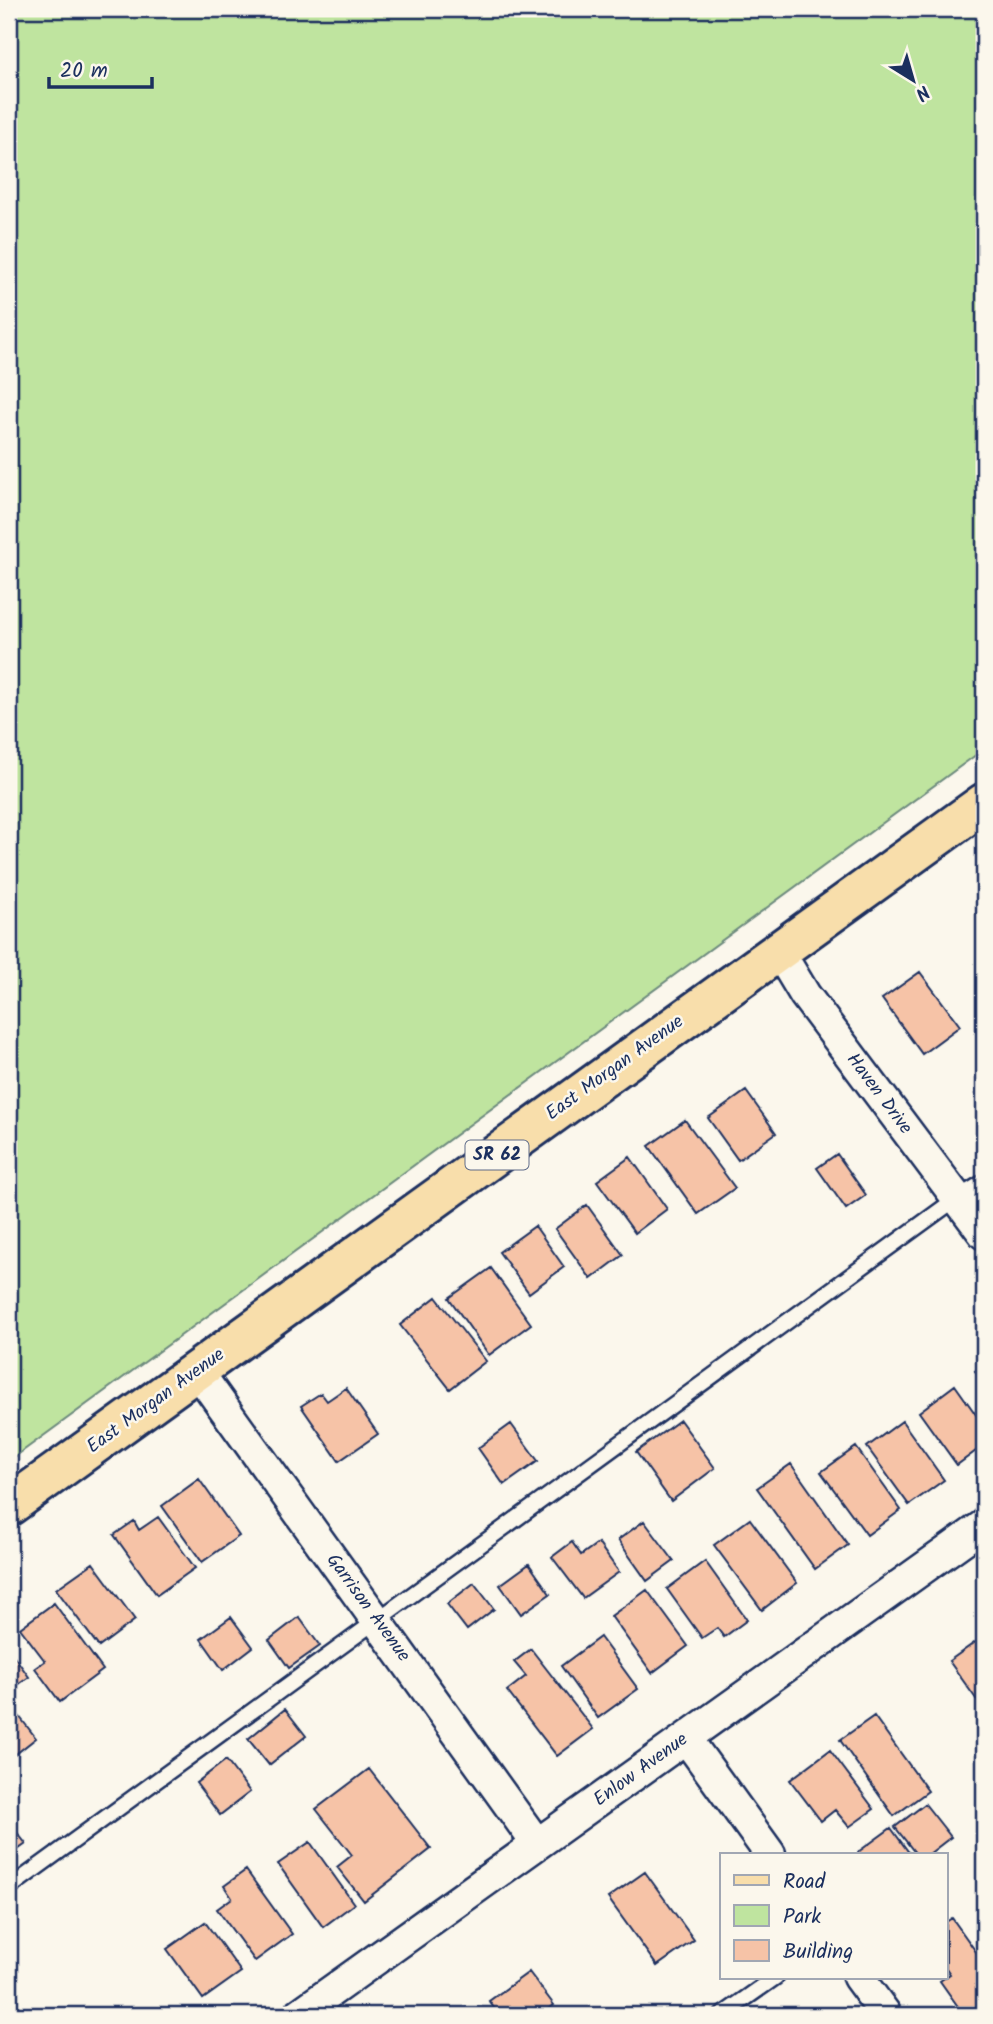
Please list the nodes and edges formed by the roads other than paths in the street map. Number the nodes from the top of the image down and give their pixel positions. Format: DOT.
graph roads {
  1 [pos="984,803"];
  2 [pos="778,950"];
  3 [pos="984,1182"];
  4 [pos="957,1198"];
  5 [pos="984,1234"];
  6 [pos="198,1371"];
  7 [pos="9,1506"];
  8 [pos="984,1525"];
  9 [pos="378,1622"];
  10 [pos="685,1738"];
  11 [pos="537,1844"];
  12 [pos="768,1853"];
  13 [pos="9,1888"];
  14 [pos="773,1979"];
  15 [pos="859,1979"];
  16 [pos="298,2015"];
  17 [pos="722,2015"];
  18 [pos="886,2015"];
  1 -- 2 [label="main road, East Morgan Avenue / SR 62"];
  2 -- 4 [label="street, Haven Drive"];
  2 -- 6 [label="main road, East Morgan Avenue / SR 62"];
  3 -- 4 [label="lane"];
  4 -- 5 [label="street, Haven Drive"];
  4 -- 9 [label="lane"];
  6 -- 7 [label="main road, East Morgan Avenue / SR 62"];
  6 -- 9 [label="street, Garrison Avenue"];
  8 -- 10 [label="street, Enlow Avenue"];
  9 -- 11 [label="street, Garrison Avenue"];
  9 -- 13 [label="lane"];
  10 -- 11 [label="street, Enlow Avenue"];
  10 -- 12 [label="street"];
  11 -- 16 [label="street, Enlow Avenue"];
  14 -- 17 [label="lane"];
  15 -- 18 [label="street"];
}
